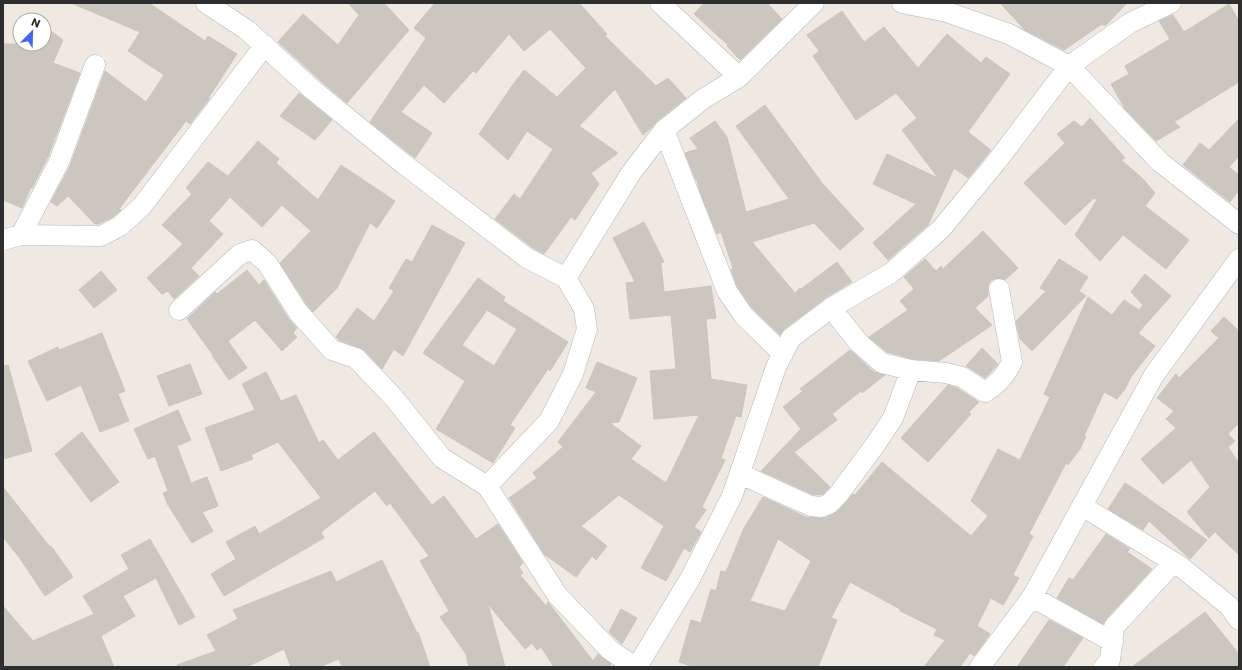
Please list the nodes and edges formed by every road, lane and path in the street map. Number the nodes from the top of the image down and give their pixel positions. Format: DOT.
graph roads {
  1 [pos="206,3"];
  2 [pos="660,3"];
  3 [pos="814,3"];
  4 [pos="902,3"];
  5 [pos="1171,3"];
  6 [pos="950,8"];
  7 [pos="265,45"];
  8 [pos="95,65"];
  9 [pos="1069,66"];
  10 [pos="739,77"];
  11 [pos="664,130"];
  12 [pos="1239,224"];
  13 [pos="12,238"];
  14 [pos="1239,259"];
  15 [pos="566,278"];
  16 [pos="999,289"];
  17 [pos="831,308"];
  18 [pos="179,310"];
  19 [pos="783,354"];
  20 [pos="911,370"];
  21 [pos="740,474"];
  22 [pos="487,486"];
  23 [pos="1082,506"];
  24 [pos="1174,562"];
  25 [pos="1032,597"];
  26 [pos="1239,620"];
  27 [pos="1113,642"];
  28 [pos="636,667"];
  29 [pos="980,667"];
  30 [pos="1104,667"];
  1 -- 7 [label="street"];
  2 -- 10 [label="street"];
  3 -- 10 [label="street"];
  4 -- 6 [label="street"];
  5 -- 9 [label="street"];
  6 -- 9 [label="street"];
  7 -- 13 [label="street"];
  7 -- 15 [label="street"];
  8 -- 13 [label="street"];
  9 -- 12 [label="street"];
  9 -- 17 [label="street"];
  10 -- 11 [label="street"];
  11 -- 15 [label="street"];
  11 -- 19 [label="street"];
  14 -- 23 [label="street"];
  15 -- 22 [label="street"];
  16 -- 20 [label="street"];
  17 -- 19 [label="street"];
  17 -- 20 [label="street"];
  18 -- 22 [label="street"];
  19 -- 21 [label="street"];
  20 -- 21 [label="street"];
  21 -- 28 [label="street"];
  22 -- 28 [label="street"];
  23 -- 24 [label="street"];
  23 -- 25 [label="street"];
  24 -- 26 [label="street"];
  24 -- 27 [label="street"];
  25 -- 27 [label="street"];
  25 -- 29 [label="street"];
  27 -- 30 [label="street"];
}
